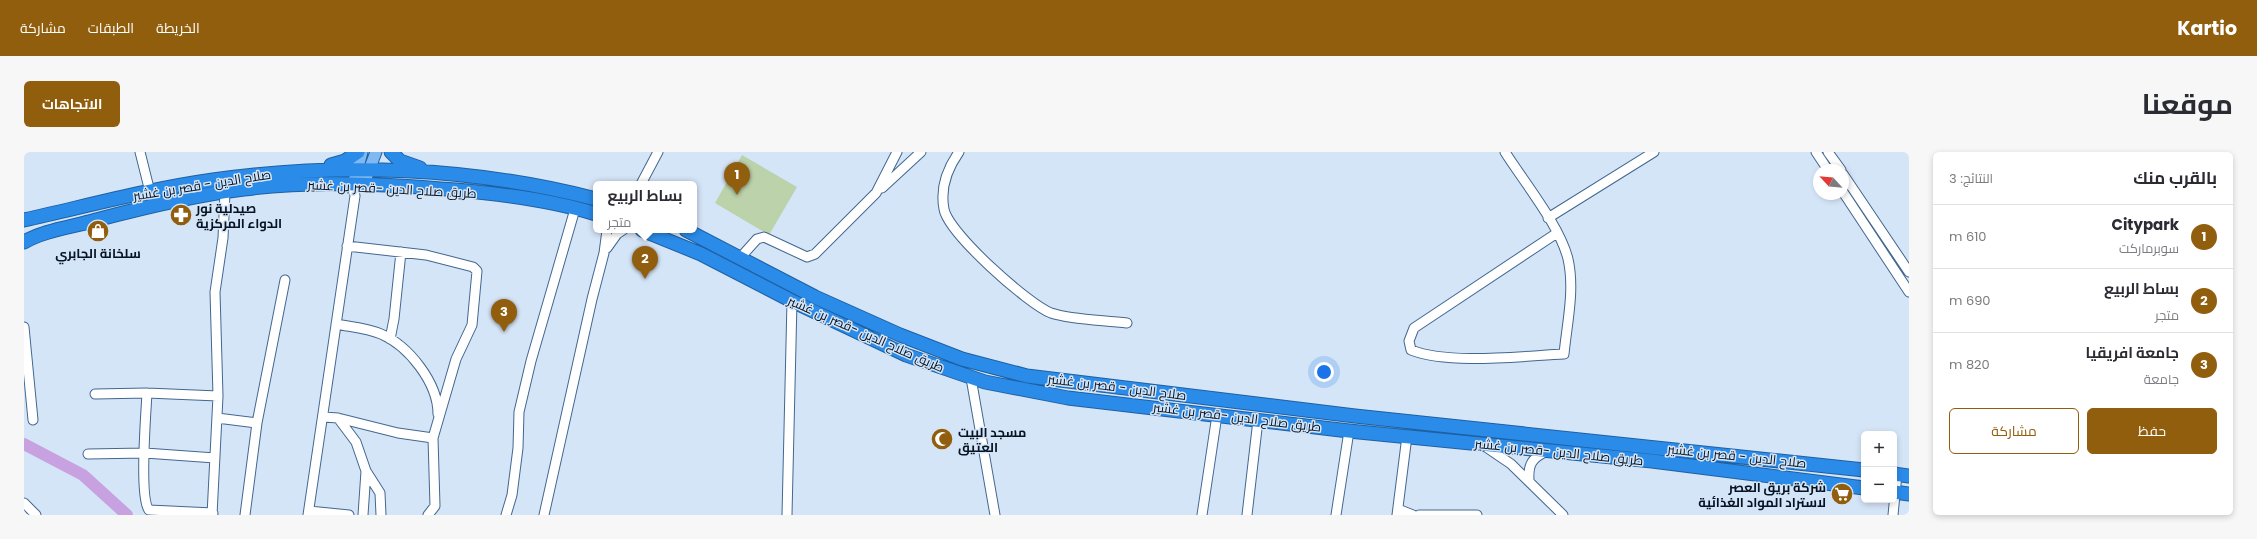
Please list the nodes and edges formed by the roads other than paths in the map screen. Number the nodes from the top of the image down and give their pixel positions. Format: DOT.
graph roads {
  1 [pos="140,152"];
  2 [pos="358,152"];
  3 [pos="362,152"];
  4 [pos="376,152"];
  5 [pos="391,152"];
  6 [pos="658,152"];
  7 [pos="897,152"];
  8 [pos="922,152"];
  9 [pos="959,152"];
  10 [pos="1505,152"];
  11 [pos="1653,152"];
  12 [pos="1816,152"];
  13 [pos="1828,152"];
  14 [pos="1824,164"];
  15 [pos="1836,164"];
  16 [pos="356,169"];
  17 [pos="369,169"];
  18 [pos="312,170"];
  19 [pos="433,173"];
  20 [pos="643,181"];
  21 [pos="1849,183"];
  22 [pos="356,188"];
  23 [pos="150,192"];
  24 [pos="225,192"];
  25 [pos="876,193"];
  26 [pos="593,198"];
  27 [pos="1848,200"];
  28 [pos="575,209"];
  29 [pos="593,213"];
  30 [pos="1548,218"];
  31 [pos="24,220"];
  32 [pos="607,233"];
  33 [pos="618,233"];
  34 [pos="649,233"];
  35 [pos="692,233"];
  36 [pos="1557,233"];
  37 [pos="26,240"];
  38 [pos="347,246"];
  39 [pos="401,252"];
  40 [pos="604,253"];
  41 [pos="740,258"];
  42 [pos="1909,272"];
  43 [pos="285,280"];
  44 [pos="1909,292"];
  45 [pos="792,302"];
  46 [pos="1126,323"];
  47 [pos="336,324"];
  48 [pos="24,327"];
  49 [pos="390,338"];
  50 [pos="971,378"];
  51 [pos="147,393"];
  52 [pos="94,394"];
  53 [pos="218,396"];
  54 [pos="1203,397"];
  55 [pos="1201,413"];
  56 [pos="438,414"];
  57 [pos="1217,416"];
  58 [pos="324,417"];
  59 [pos="217,418"];
  60 [pos="338,418"];
  61 [pos="33,420"];
  62 [pos="1258,420"];
  63 [pos="257,423"];
  64 [pos="1349,430"];
  65 [pos="1407,436"];
  66 [pos="433,438"];
  67 [pos="1483,445"];
  68 [pos="1548,450"];
  69 [pos="145,452"];
  70 [pos="88,454"];
  71 [pos="215,458"];
  72 [pos="1861,470"];
  73 [pos="366,471"];
  74 [pos="1900,475"];
  75 [pos="1529,480"];
  76 [pos="1897,485"];
  77 [pos="1861,488"];
  78 [pos="1897,492"];
  79 [pos="1909,494"];
  80 [pos="24,503"];
  81 [pos="1894,503"];
  82 [pos="1398,512"];
  83 [pos="309,513"];
  84 [pos="212,514"];
  85 [pos="36,515"];
  86 [pos="245,515"];
  87 [pos="349,515"];
  88 [pos="363,515"];
  89 [pos="381,515"];
  90 [pos="428,515"];
  91 [pos="506,515"];
  92 [pos="544,515"];
  93 [pos="787,515"];
  94 [pos="995,515"];
  95 [pos="1202,515"];
  96 [pos="1247,515"];
  97 [pos="1336,515"];
  98 [pos="1413,515"];
  99 [pos="1419,515"];
  100 [pos="1429,515"];
  101 [pos="1477,515"];
  102 [pos="1563,515"];
  103 [pos="1893,515"];
  1 -- 23 [label="street"];
  2 -- 18 [label="highway"];
  3 -- 16 [label="main road"];
  4 -- 17 [label="main road"];
  5 -- 19 [label="highway"];
  6 -- 20 [label="street"];
  7 -- 25 [label="street"];
  8 -- 25 [label="street"];
  9 -- 46 [label="street"];
  10 -- 30 [label="street"];
  11 -- 30 [label="street"];
  12 -- 14 [label="street"];
  13 -- 15 [label="street"];
  16 -- 17 [label="highway, صلاح الدين - قصر بن غشير"];
  16 -- 18 [label="highway, صلاح الدين - قصر بن غشير"];
  16 -- 22 [label="main road"];
  17 -- 19 [label="highway, صلاح الدين - قصر بن غشير"];
  17 -- 22 [label="main road"];
  18 -- 23 [label="highway, صلاح الدين - قصر بن غشير"];
  19 -- 26 [label="highway, صلاح الدين - قصر بن غشير"];
  21 -- 42 [label="street"];
  22 -- 24 [label="highway, طريق صلاح الدين -قصر بن غشير"];
  22 -- 28 [label="highway, طريق صلاح الدين -قصر بن غشير"];
  22 -- 38 [label="street"];
  23 -- 31 [label="highway, صلاح الدين - قصر بن غشير"];
  24 -- 37 [label="highway, طريق صلاح الدين -قصر بن غشير"];
  24 -- 53 [label="street"];
  25 -- 41 [label="street"];
  27 -- 44 [label="street"];
  28 -- 29 [label="highway, طريق صلاح الدين -قصر بن غشير"];
  28 -- 91 [label="street"];
  30 -- 36 [label="street"];
  32 -- 40 [label="street"];
  33 -- 40 [label="street"];
  34 -- 45 [label="highway, طريق صلاح الدين -قصر بن غشير"];
  35 -- 41 [label="highway, صلاح الدين - قصر بن غشير"];
  36 -- 36 [label="street"];
  38 -- 39 [label="street"];
  38 -- 47 [label="street"];
  39 -- 49 [label="street"];
  39 -- 56 [label="street"];
  40 -- 92 [label="street"];
  41 -- 54 [label="highway, صلاح الدين - قصر بن غشير"];
  43 -- 63 [label="street"];
  45 -- 50 [label="highway, طريق صلاح الدين -قصر بن غشير"];
  45 -- 93 [label="street"];
  47 -- 49 [label="street"];
  47 -- 58 [label="street"];
  48 -- 61 [label="street"];
  49 -- 56 [label="street"];
  50 -- 55 [label="highway, طريق صلاح الدين -قصر بن غشير"];
  50 -- 94 [label="street"];
  51 -- 52 [label="street"];
  51 -- 53 [label="street"];
  51 -- 69 [label="street"];
  53 -- 59 [label="street"];
  54 -- 55 [label="highway"];
  54 -- 72 [label="highway, صلاح الدين - قصر بن غشير"];
  55 -- 57 [label="highway, طريق صلاح الدين -قصر بن غشير"];
  56 -- 66 [label="street"];
  57 -- 62 [label="highway, طريق صلاح الدين -قصر بن غشير"];
  57 -- 95 [label="street"];
  58 -- 60 [label="street"];
  58 -- 83 [label="street"];
  59 -- 63 [label="street"];
  59 -- 71 [label="street"];
  60 -- 66 [label="street"];
  60 -- 73 [label="street"];
  62 -- 64 [label="highway, طريق صلاح الدين -قصر بن غشير"];
  62 -- 96 [label="street"];
  63 -- 86 [label="street"];
  64 -- 65 [label="highway, طريق صلاح الدين -قصر بن غشير"];
  64 -- 97 [label="street"];
  65 -- 67 [label="highway, طريق صلاح الدين -قصر بن غشير"];
  65 -- 82 [label="street"];
  66 -- 90 [label="street"];
  67 -- 68 [label="highway, طريق صلاح الدين -قصر بن غشير"];
  67 -- 75 [label="street"];
  68 -- 75 [label="street"];
  68 -- 77 [label="highway, طريق صلاح الدين -قصر بن غشير"];
  69 -- 70 [label="street"];
  69 -- 71 [label="street"];
  69 -- 84 [label="street"];
  71 -- 84 [label="street"];
  73 -- 88 [label="street"];
  73 -- 89 [label="street"];
  74 -- 76 [label="street"];
  75 -- 102 [label="street"];
  78 -- 79 [label="highway"];
  80 -- 85 [label="street"];
  81 -- 103 [label="street"];
  82 -- 98 [label="street"];
  83 -- 87 [label="street"];
  99 -- 100 [label="street"];
  100 -- 101 [label="street"];
}
